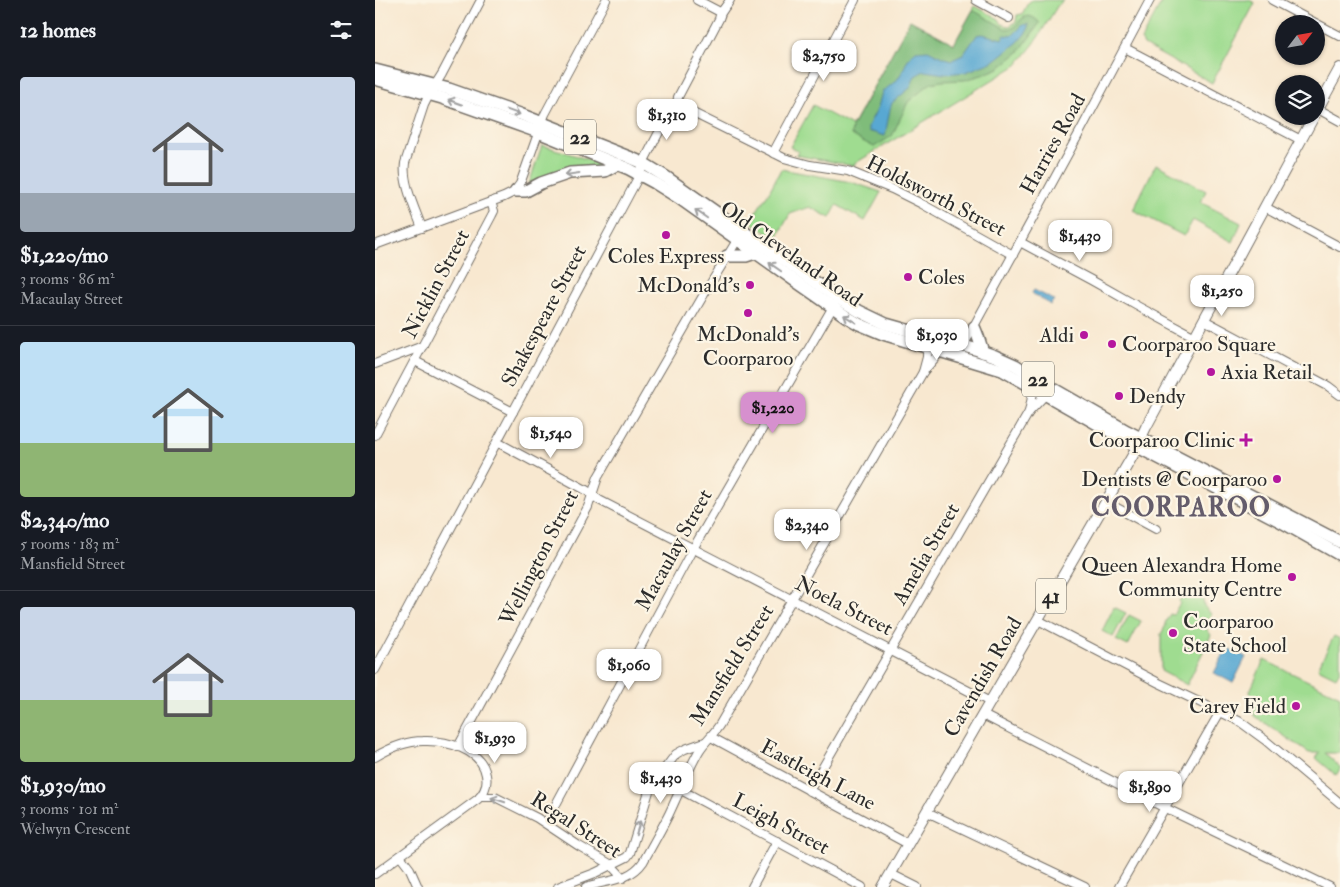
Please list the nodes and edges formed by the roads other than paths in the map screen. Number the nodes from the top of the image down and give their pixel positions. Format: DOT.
graph roads {
  1 [pos="481,0"];
  2 [pos="606,0"];
  3 [pos="697,0"];
  4 [pos="730,0"];
  5 [pos="855,0"];
  6 [pos="976,0"];
  7 [pos="1150,0"];
  8 [pos="1272,0"];
  9 [pos="720,12"];
  10 [pos="1009,18"];
  11 [pos="1340,36"];
  12 [pos="1125,48"];
  13 [pos="1340,68"];
  14 [pos="375,70"];
  15 [pos="375,79"];
  16 [pos="432,89"];
  17 [pos="1325,96"];
  18 [pos="677,105"];
  19 [pos="1325,115"];
  20 [pos="1340,121"];
  21 [pos="1309,125"];
  22 [pos="540,127"];
  23 [pos="1301,140"];
  24 [pos="773,153"];
  25 [pos="619,164"];
  26 [pos="642,168"];
  27 [pos="516,191"];
  28 [pos="491,202"];
  29 [pos="1265,207"];
  30 [pos="422,228"];
  31 [pos="740,235"];
  32 [pos="1020,242"];
  33 [pos="375,245"];
  34 [pos="1340,247"];
  35 [pos="755,253"];
  36 [pos="1013,255"];
  37 [pos="727,256"];
  38 [pos="835,302"];
  39 [pos="1204,320"];
  40 [pos="974,327"];
  41 [pos="1195,337"];
  42 [pos="423,346"];
  43 [pos="963,346"];
  44 [pos="927,348"];
  45 [pos="941,352"];
  46 [pos="983,352"];
  47 [pos="957,357"];
  48 [pos="415,361"];
  49 [pos="375,364"];
  50 [pos="923,372"];
  51 [pos="1033,387"];
  52 [pos="1046,394"];
  53 [pos="1340,395"];
  54 [pos="513,412"];
  55 [pos="1029,412"];
  56 [pos="375,435"];
  57 [pos="497,442"];
  58 [pos="1139,442"];
  59 [pos="592,494"];
  60 [pos="1106,502"];
  61 [pos="1156,529"];
  62 [pos="693,548"];
  63 [pos="1340,551"];
  64 [pos="792,600"];
  65 [pos="1038,620"];
  66 [pos="890,650"];
  67 [pos="375,670"];
  68 [pos="990,702"];
  69 [pos="1220,712"];
  70 [pos="983,715"];
  71 [pos="708,739"];
  72 [pos="458,747"];
  73 [pos="375,757"];
  74 [pos="657,780"];
  75 [pos="679,790"];
  76 [pos="809,790"];
  77 [pos="480,797"];
  78 [pos="1340,803"];
  79 [pos="1165,808"];
  80 [pos="927,812"];
  81 [pos="546,823"];
  82 [pos="777,842"];
  83 [pos="909,844"];
  84 [pos="400,856"];
  85 [pos="612,866"];
  86 [pos="375,874"];
  87 [pos="891,874"];
  88 [pos="623,878"];
  89 [pos="418,887"];
  90 [pos="558,887"];
  91 [pos="587,887"];
  92 [pos="752,887"];
  93 [pos="862,887"];
  94 [pos="883,887"];
  95 [pos="917,887"];
  96 [pos="1085,887"];
  97 [pos="1119,887"];
  98 [pos="1330,887"];
  1 -- 16 [label="street"];
  2 -- 22 [label="street"];
  3 -- 9 [label="street"];
  4 -- 9 [label="street, Shakespeare Street"];
  5 -- 24 [label="street"];
  6 -- 10 [label="street"];
  7 -- 12 [label="street, Harries Road"];
  8 -- 11 [label="street"];
  9 -- 18 [label="street, Shakespeare Street"];
  12 -- 23 [label="street"];
  12 -- 32 [label="street, Harries Road"];
  13 -- 17 [label="main road, Cavendish Road / 41"];
  14 -- 16 [label="highway, Old Cleveland Road / 22"];
  15 -- 16 [label="highway, Old Cleveland Road / 22"];
  16 -- 22 [label="highway, Old Cleveland Road / 22"];
  16 -- 30 [label="street"];
  18 -- 24 [label="street, Holdsworth Street"];
  18 -- 26 [label="street, Shakespeare Street"];
  19 -- 20 [label="street"];
  21 -- 23 [label="main road, Cavendish Road / 41"];
  22 -- 25 [label="highway, Old Cleveland Road / 22"];
  22 -- 26 [label="highway, Old Cleveland Road / 22"];
  22 -- 27 [label="street"];
  23 -- 29 [label="main road, Cavendish Road / 41"];
  24 -- 36 [label="street, Holdsworth Street"];
  25 -- 26 [label="highway, Old Cleveland Road / 22"];
  25 -- 27 [label="highway, one-way"];
  26 -- 31 [label="highway, Old Cleveland Road / 22"];
  26 -- 54 [label="street, Shakespeare Street"];
  27 -- 28 [label="street"];
  28 -- 30 [label="street"];
  28 -- 42 [label="street, Nicklin Street"];
  29 -- 34 [label="street"];
  29 -- 39 [label="main road, Cavendish Road / 41"];
  30 -- 33 [label="street"];
  31 -- 35 [label="highway, Old Cleveland Road / 22"];
  31 -- 37 [label="street, Wellington Street"];
  31 -- 38 [label="highway, Old Cleveland Road / 22"];
  32 -- 36 [label="street, Harries Road"];
  32 -- 41 [label="street, Holdsworth Street"];
  35 -- 37 [label="highway"];
  38 -- 35 [label="highway, Old Cleveland Road / 22, one-way"];
  36 -- 40 [label="street, Harries Road"];
  37 -- 59 [label="street, Wellington Street"];
  38 -- 43 [label="highway, Old Cleveland Road / 22"];
  44 -- 38 [label="highway, Old Cleveland Road / 22, one-way"];
  38 -- 62 [label="street, Macaulay Street"];
  39 -- 41 [label="main road, Cavendish Road / 41"];
  39 -- 53 [label="street"];
  40 -- 43 [label="street, Harries Road"];
  40 -- 46 [label="highway"];
  41 -- 58 [label="main road, Cavendish Road / 41"];
  42 -- 48 [label="street, Nicklin Street"];
  42 -- 49 [label="street"];
  43 -- 46 [label="highway, Old Cleveland Road / 22"];
  43 -- 47 [label="street, Harries Road"];
  44 -- 45 [label="highway, Old Cleveland Road / 22"];
  44 -- 50 [label="street, Mansfield Street"];
  45 -- 47 [label="highway, Old Cleveland Road / 22"];
  45 -- 50 [label="street, Mansfield Street"];
  46 -- 58 [label="highway, Old Cleveland Road / 22"];
  47 -- 51 [label="highway, Old Cleveland Road / 22"];
  48 -- 54 [label="street"];
  48 -- 56 [label="street, Nicklin Street"];
  50 -- 64 [label="street, Mansfield Street"];
  51 -- 52 [label="highway, Old Cleveland Road / 22"];
  51 -- 55 [label="street, Amelia Street"];
  52 -- 55 [label="street, Amelia Street"];
  52 -- 58 [label="highway, Old Cleveland Road / 22"];
  54 -- 57 [label="street, Shakespeare Street"];
  55 -- 66 [label="street, Amelia Street"];
  57 -- 59 [label="street, Noela Street"];
  57 -- 67 [label="street, Shakespeare Street"];
  58 -- 60 [label="main road, Cavendish Road / 41"];
  58 -- 63 [label="highway, Old Cleveland Road / 22"];
  59 -- 62 [label="street, Noela Street"];
  59 -- 72 [label="street, Wellington Street"];
  60 -- 61 [label="street"];
  60 -- 65 [label="main road, Cavendish Road / 41"];
  62 -- 64 [label="street, Noela Street"];
  62 -- 81 [label="street, Macaulay Street"];
  64 -- 66 [label="street, Noela Street"];
  64 -- 71 [label="street, Mansfield Street"];
  65 -- 68 [label="main road, Cavendish Road / 41"];
  65 -- 69 [label="street"];
  66 -- 68 [label="street, Noela Street"];
  66 -- 76 [label="street, Amelia Street"];
  68 -- 70 [label="main road, Cavendish Road / 41"];
  69 -- 78 [label="street"];
  69 -- 79 [label="street"];
  70 -- 79 [label="street"];
  70 -- 80 [label="main road, Cavendish Road / 41"];
  71 -- 74 [label="street"];
  71 -- 75 [label="street, Mansfield Street"];
  71 -- 76 [label="street, Eastleigh Lane"];
  72 -- 73 [label="street"];
  72 -- 77 [label="street"];
  74 -- 75 [label="street, Leigh Street"];
  85 -- 74 [label="street, one-way"];
  75 -- 82 [label="street, Leigh Street"];
  75 -- 88 [label="street, Mansfield Street"];
  76 -- 83 [label="street, Eastleigh Lane"];
  81 -- 77 [label="street, Regal Street, one-way"];
  77 -- 84 [label="street"];
  79 -- 97 [label="street"];
  79 -- 98 [label="street"];
  80 -- 83 [label="main road, Cavendish Road / 41"];
  80 -- 96 [label="street"];
  81 -- 85 [label="street, Regal Street"];
  82 -- 92 [label="street"];
  82 -- 93 [label="street, Leigh Street"];
  83 -- 87 [label="main road, Cavendish Road / 41"];
  84 -- 86 [label="street"];
  84 -- 89 [label="street"];
  85 -- 88 [label="street, Regal Street"];
  85 -- 90 [label="street"];
  87 -- 94 [label="main road, Cavendish Road / 41"];
  87 -- 95 [label="street"];
  88 -- 91 [label="street"];
}
